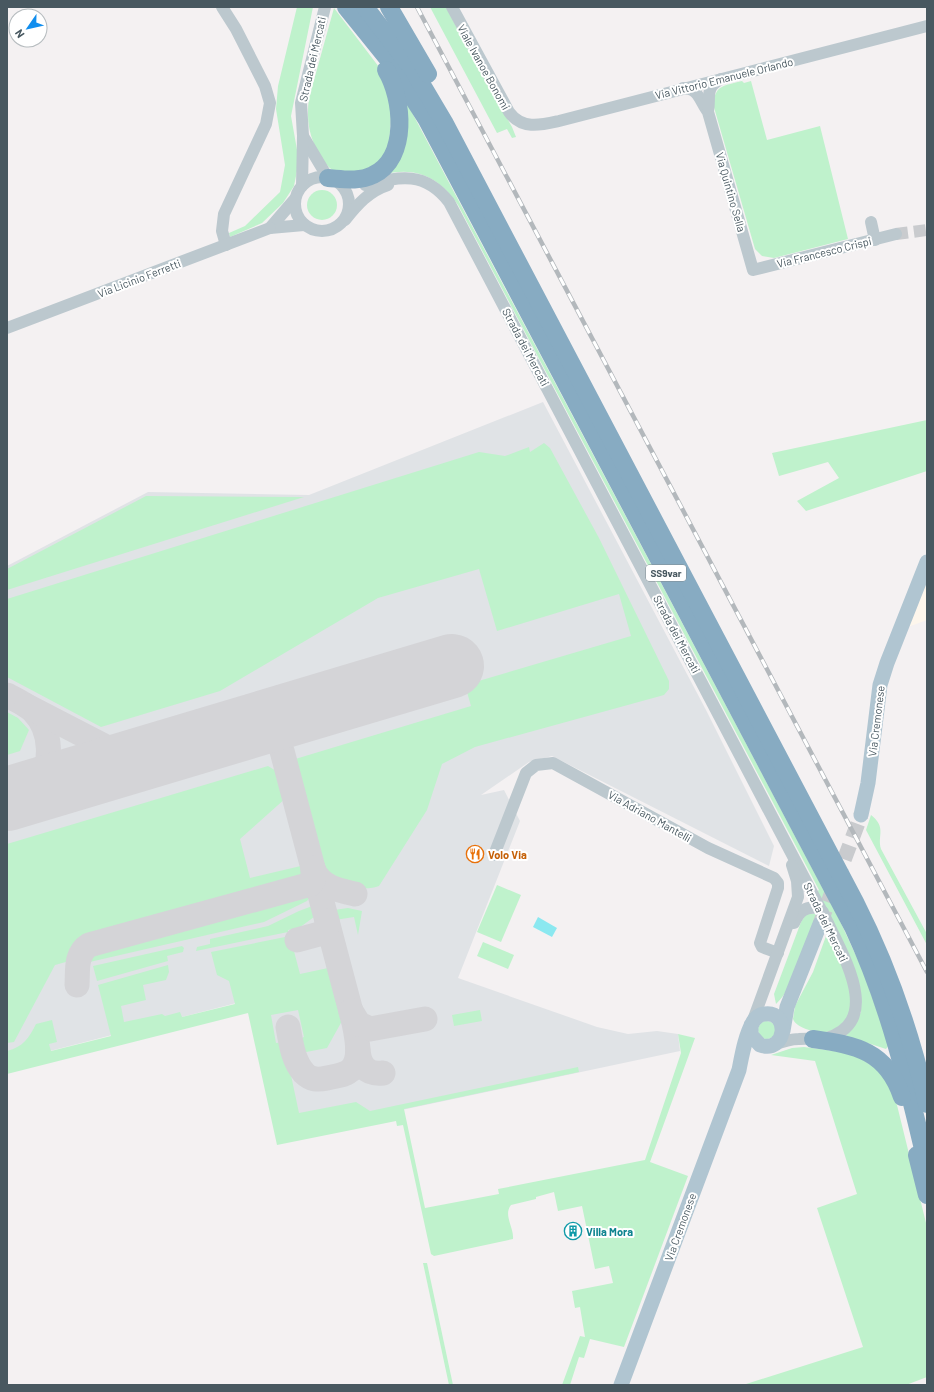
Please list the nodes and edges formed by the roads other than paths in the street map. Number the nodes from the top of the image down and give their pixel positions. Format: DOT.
graph roads {
  1 [pos="222,7"];
  2 [pos="324,7"];
  3 [pos="342,7"];
  4 [pos="346,7"];
  5 [pos="365,7"];
  6 [pos="389,7"];
  7 [pos="452,7"];
  8 [pos="927,26"];
  9 [pos="724,78"];
  10 [pos="681,89"];
  11 [pos="709,114"];
  12 [pos="521,123"];
  13 [pos="303,136"];
  14 [pos="332,179"];
  15 [pos="302,186"];
  16 [pos="481,191"];
  17 [pos="295,199"];
  18 [pos="345,220"];
  19 [pos="871,222"];
  20 [pos="304,225"];
  21 [pos="270,228"];
  22 [pos="896,234"];
  23 [pos="875,240"];
  24 [pos="226,245"];
  25 [pos="753,270"];
  26 [pos="7,328"];
  27 [pos="927,562"];
  28 [pos="861,815"];
  29 [pos="494,855"];
  30 [pos="822,918"];
  31 [pos="778,953"];
  32 [pos="770,972"];
  33 [pos="795,987"];
  34 [pos="765,1014"];
  35 [pos="751,1025"];
  36 [pos="783,1032"];
  37 [pos="910,1037"];
  38 [pos="813,1039"];
  39 [pos="771,1045"];
  40 [pos="739,1070"];
  41 [pos="927,1077"];
  42 [pos="927,1104"];
  43 [pos="927,1166"];
  44 [pos="927,1195"];
  45 [pos="621,1385"];
  1 -- 24 [label="street"];
  2 -- 13 [label="street, Strada dei Mercati"];
  3 -- 14 [label="highway"];
  4 -- 43 [label="highway, SS9var"];
  5 -- 16 [label="highway, SS9var"];
  6 -- 16 [label="highway"];
  7 -- 12 [label="street, Viale Ivanoe Bonomi"];
  8 -- 9 [label="street, Via Vittorio Emanuele Orlando"];
  9 -- 10 [label="street, Via Vittorio Emanuele Orlando"];
  9 -- 11 [label="street, Via Quintino Sella"];
  10 -- 11 [label="street, Via Quintino Sella"];
  10 -- 12 [label="street, Via Vittorio Emanuele Orlando"];
  11 -- 25 [label="street, Via Quintino Sella"];
  13 -- 14 [label="street, Strada dei Mercati"];
  13 -- 15 [label="street, Strada dei Mercati"];
  14 -- 15 [label="street, Strada dei Mercati"];
  14 -- 18 [label="street, Strada dei Mercati"];
  14 -- 30 [label="street, Strada dei Mercati"];
  15 -- 17 [label="street, Strada dei Mercati"];
  16 -- 37 [label="highway, SS9var"];
  17 -- 20 [label="street"];
  17 -- 21 [label="street, Strada dei Mercati"];
  18 -- 20 [label="street, Strada dei Mercati"];
  18 -- 31 [label="street, Strada dei Mercati"];
  19 -- 23 [label="street"];
  20 -- 21 [label="street"];
  21 -- 24 [label="street, Via Licinio Ferretti"];
  22 -- 23 [label="street, Via Francesco Crispi"];
  23 -- 25 [label="street, Via Francesco Crispi"];
  24 -- 26 [label="street, Via Licinio Ferretti"];
  27 -- 28 [label="main road, Via Cremonese"];
  29 -- 31 [label="street, Via Adriano Mantelli"];
  30 -- 32 [label="street"];
  30 -- 33 [label="main road, Via Cremonese"];
  30 -- 38 [label="street, Strada dei Mercati"];
  31 -- 32 [label="street, Strada dei Mercati"];
  32 -- 35 [label="street, Strada dei Mercati"];
  33 -- 34 [label="main road, Via Cremonese"];
  33 -- 36 [label="main road, Via Cremonese"];
  34 -- 35 [label="main road, Via Cremonese"];
  34 -- 36 [label="main road"];
  35 -- 39 [label="main road"];
  35 -- 40 [label="main road, Via Cremonese"];
  36 -- 39 [label="main road, Via Cremonese"];
  37 -- 41 [label="highway"];
  37 -- 42 [label="highway, SS9var"];
  38 -- 39 [label="street, Strada dei Mercati"];
  38 -- 44 [label="highway"];
  39 -- 40 [label="main road, Via Cremonese"];
  40 -- 45 [label="main road, Via Cremonese"];
}
